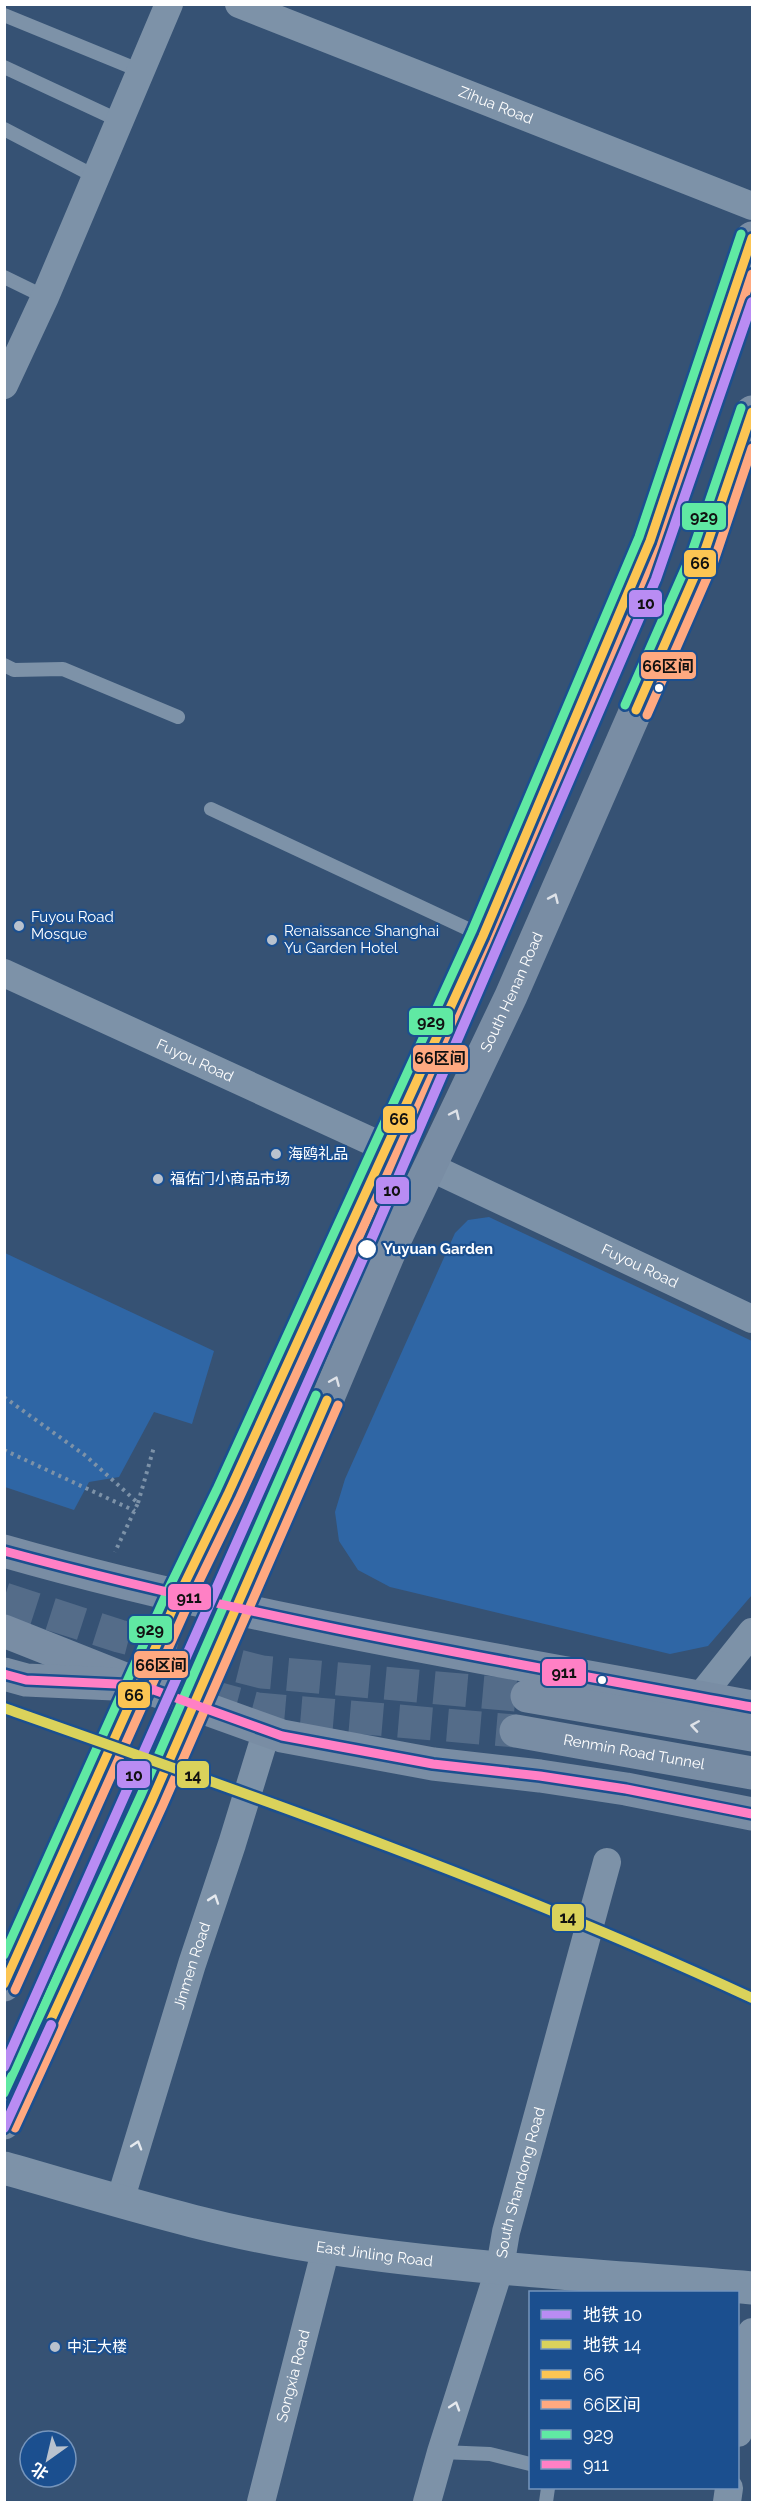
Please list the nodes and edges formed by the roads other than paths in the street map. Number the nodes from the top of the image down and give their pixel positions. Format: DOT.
graph roads {
  1 [pos="170,4"];
  2 [pos="239,4"];
  3 [pos="4,15"];
  4 [pos="4,67"];
  5 [pos="141,71"];
  6 [pos="120,121"];
  7 [pos="4,129"];
  8 [pos="96,177"];
  9 [pos="753,206"];
  10 [pos="753,238"];
  11 [pos="4,278"];
  12 [pos="45,297"];
  13 [pos="4,385"];
  14 [pos="753,412"];
  15 [pos="4,666"];
  16 [pos="178,717"];
  17 [pos="211,809"];
  18 [pos="483,936"];
  19 [pos="4,973"];
  20 [pos="386,1148"];
  21 [pos="430,1167"];
  22 [pos="753,1319"];
  23 [pos="4,1534"];
  24 [pos="4,1551"];
  25 [pos="101,1579"];
  26 [pos="179,1595"];
  27 [pos="235,1608"];
  28 [pos="4,1631"];
  29 [pos="753,1632"];
  30 [pos="4,1646"];
  31 [pos="4,1674"];
  32 [pos="140,1685"];
  33 [pos="526,1696"];
  34 [pos="700,1697"];
  35 [pos="193,1705"];
  36 [pos="753,1707"];
  37 [pos="267,1730"];
  38 [pos="516,1731"];
  39 [pos="753,1735"];
  40 [pos="753,1773"];
  41 [pos="753,1815"];
  42 [pos="607,1862"];
  43 [pos="4,1985"];
  44 [pos="4,2123"];
  45 [pos="4,2168"];
  46 [pos="120,2201"];
  47 [pos="326,2248"];
  48 [pos="500,2267"];
  49 [pos="753,2288"];
  50 [pos="753,2332"];
  51 [pos="739,2426"];
  52 [pos="441,2452"];
  53 [pos="529,2464"];
  54 [pos="261,2502"];
  55 [pos="427,2502"];
  1 -- 5 [label="street"];
  2 -- 9 [label="street, Zihua Road"];
  3 -- 5 [label="lane"];
  4 -- 6 [label="lane"];
  5 -- 6 [label="street"];
  6 -- 8 [label="street"];
  7 -- 8 [label="lane"];
  8 -- 12 [label="street"];
  10 -- 18 [label="main road"];
  11 -- 12 [label="lane"];
  12 -- 13 [label="street"];
  21 -- 14 [label="main road, South Henan Road, one-way"];
  15 -- 16 [label="lane"];
  17 -- 18 [label="lane"];
  18 -- 20 [label="main road"];
  19 -- 20 [label="street, Fuyou Road"];
  20 -- 26 [label="main road"];
  21 -- 22 [label="street, Fuyou Road"];
  27 -- 21 [label="main road, South Henan Road, one-way"];
  23 -- 25 [label="main road"];
  24 -- 25 [label="main road"];
  25 -- 26 [label="main road"];
  26 -- 27 [label="main road"];
  26 -- 32 [label="main road"];
  27 -- 34 [label="main road"];
  27 -- 35 [label="main road, South Henan Road"];
  28 -- 32 [label="main road"];
  29 -- 34 [label="street"];
  30 -- 32 [label="main road"];
  31 -- 32 [label="main road"];
  32 -- 35 [label="main road"];
  32 -- 43 [label="main road"];
  39 -- 33 [label="main road, one-way"];
  34 -- 36 [label="main road"];
  35 -- 37 [label="main road"];
  35 -- 44 [label="main road, South Henan Road"];
  37 -- 41 [label="main road"];
  46 -- 37 [label="street, Jinmen Road, one-way"];
  38 -- 40 [label="main road, Renmin Road Tunnel"];
  42 -- 48 [label="street, South Shandong Road"];
  45 -- 46 [label="street, East Jinling Road"];
  46 -- 47 [label="street, East Jinling Road"];
  47 -- 48 [label="street, East Jinling Road"];
  47 -- 54 [label="street, Songxia Road"];
  48 -- 49 [label="street, East Jinling Road"];
  52 -- 48 [label="street, South Shandong Road, one-way"];
  50 -- 51 [label="street"];
  52 -- 53 [label="lane"];
  52 -- 55 [label="street, South Shandong Road"];
}
